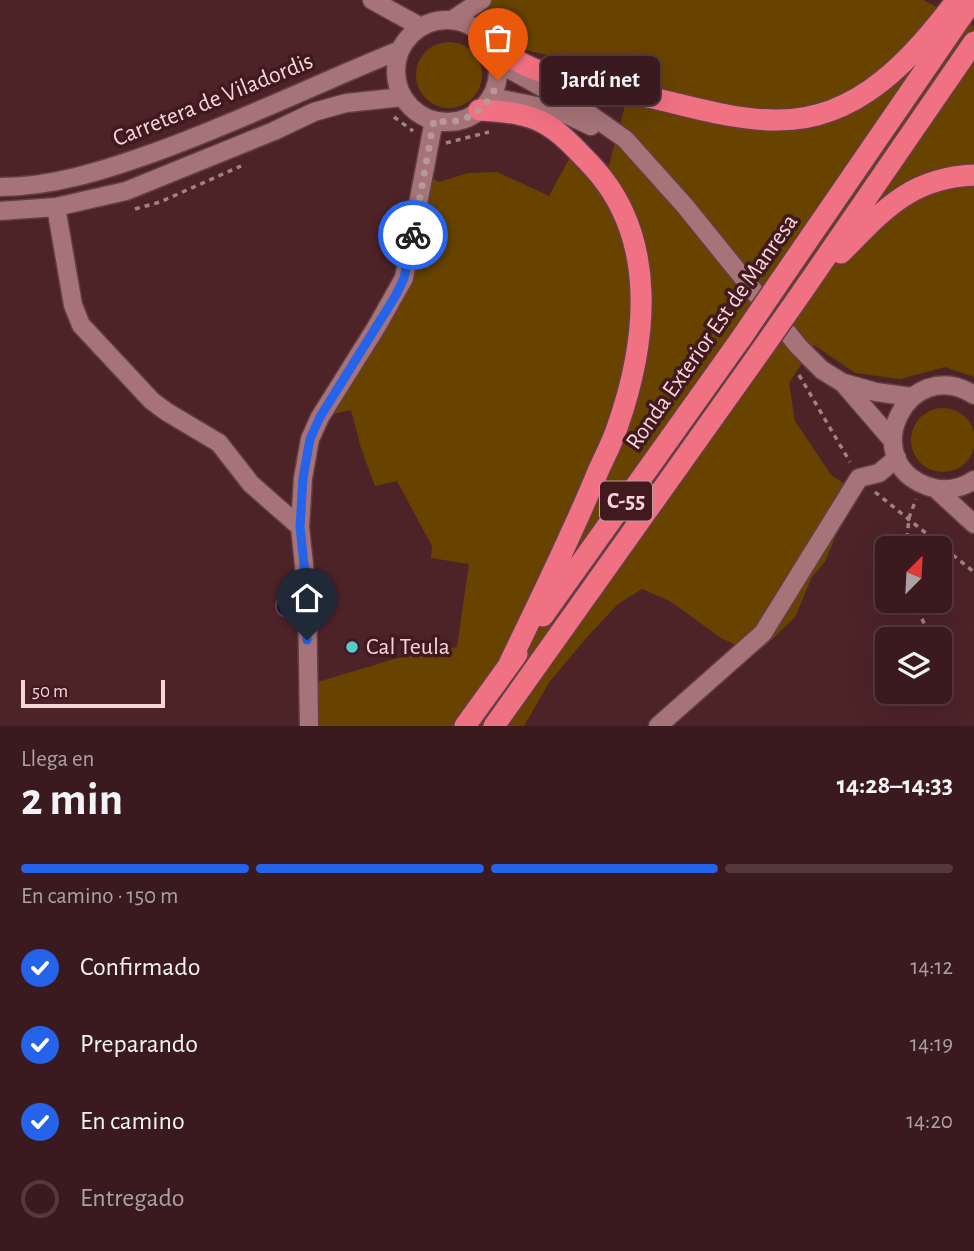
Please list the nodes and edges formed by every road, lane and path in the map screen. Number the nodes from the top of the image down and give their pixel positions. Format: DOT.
graph roads {
  1 [pos="372,0"];
  2 [pos="482,0"];
  3 [pos="957,0"];
  4 [pos="973,0"];
  5 [pos="452,20"];
  6 [pos="421,27"];
  7 [pos="974,43"];
  8 [pos="400,50"];
  9 [pos="495,55"];
  10 [pos="403,97"];
  11 [pos="485,104"];
  12 [pos="390,114"];
  13 [pos="434,120"];
  14 [pos="500,130"];
  15 [pos="430,140"];
  16 [pos="635,153"];
  17 [pos="974,175"];
  18 [pos="0,187"];
  19 [pos="56,207"];
  20 [pos="0,211"];
  21 [pos="802,292"];
  22 [pos="799,374"];
  23 [pos="843,383"];
  24 [pos="974,395"];
  25 [pos="912,397"];
  26 [pos="895,449"];
  27 [pos="859,478"];
  28 [pos="974,480"];
  29 [pos="929,486"];
  30 [pos="909,518"];
  31 [pos="974,524"];
  32 [pos="300,527"];
  33 [pos="907,536"];
  34 [pos="974,572"];
  35 [pos="509,664"];
  36 [pos="309,726"];
  37 [pos="465,726"];
  38 [pos="494,726"];
  39 [pos="658,726"];
  1 -- 6 [label="street"];
  2 -- 5 [label="street"];
  3 -- 9 [label="highway"];
  4 -- 35 [label="highway, Ronda Exterior Est de Manresa / C-55, bridge"];
  5 -- 6 [label="street"];
  5 -- 9 [label="street"];
  6 -- 8 [label="street"];
  7 -- 21 [label="highway, Ronda Exterior Est de Manresa / C-55"];
  8 -- 10 [label="street"];
  8 -- 18 [label="street, Carretera de Viladordis"];
  9 -- 11 [label="street"];
  9 -- 16 [label="street"];
  10 -- 13 [label="street"];
  10 -- 19 [label="street, Carretera de Viladordis"];
  11 -- 13 [label="street"];
  11 -- 16 [label="street"];
  11 -- 35 [label="highway"];
  12 -- 15 [label="path"];
  13 -- 15 [label="street"];
  14 -- 15 [label="path"];
  15 -- 32 [label="street"];
  16 -- 23 [label="street"];
  17 -- 21 [label="highway"];
  19 -- 20 [label="street, Carretera de Viladordis"];
  19 -- 32 [label="street"];
  21 -- 38 [label="highway, Ronda Exterior Est de Manresa / C-55, bridge"];
  22 -- 27 [label="path"];
  23 -- 25 [label="street"];
  23 -- 26 [label="street"];
  24 -- 25 [label="street"];
  25 -- 26 [label="street"];
  26 -- 27 [label="street"];
  26 -- 29 [label="street"];
  27 -- 30 [label="path"];
  27 -- 39 [label="street"];
  28 -- 29 [label="street"];
  29 -- 30 [label="path"];
  29 -- 31 [label="street"];
  30 -- 33 [label="path"];
  30 -- 34 [label="path"];
  32 -- 36 [label="street"];
  35 -- 37 [label="highway, Ronda Exterior Est de Manresa / C-55"];
}
